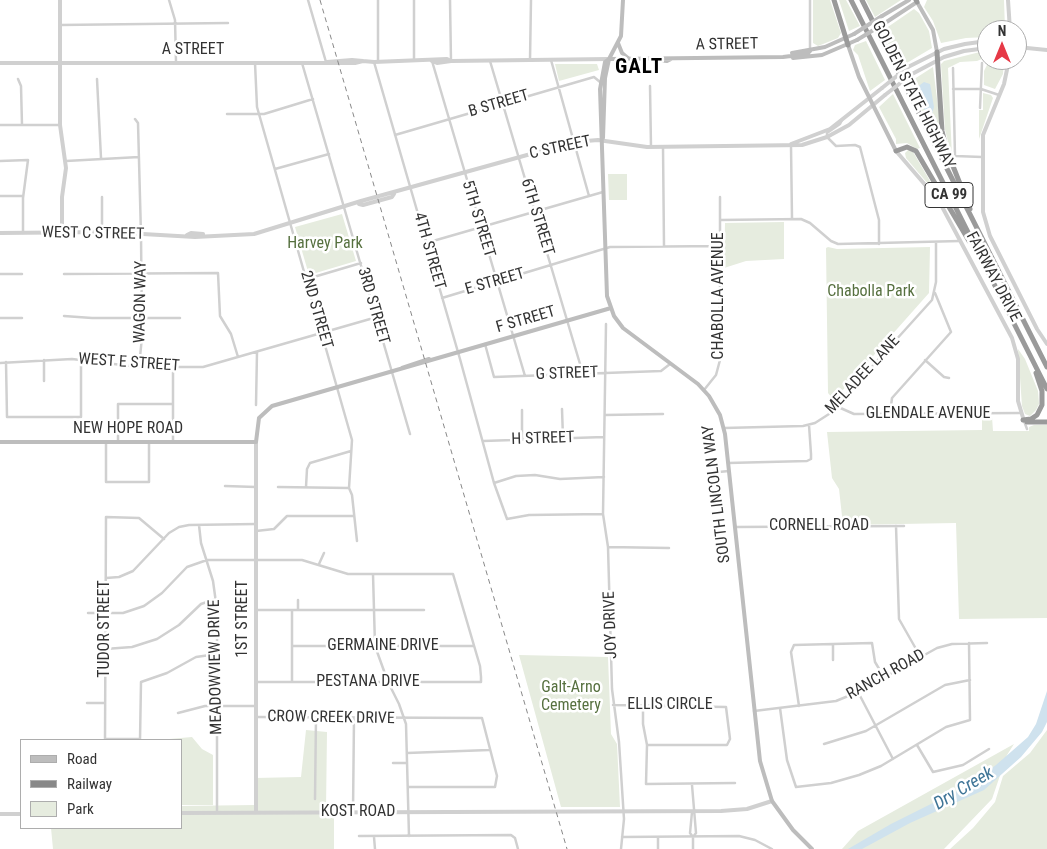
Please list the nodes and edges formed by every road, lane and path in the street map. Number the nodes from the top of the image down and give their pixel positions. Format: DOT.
graph roads {
  1 [pos="60,0"];
  2 [pos="169,0"];
  3 [pos="308,0"];
  4 [pos="378,0"];
  5 [pos="414,0"];
  6 [pos="450,0"];
  7 [pos="531,0"];
  8 [pos="622,0"];
  9 [pos="810,0"];
  10 [pos="834,0"];
  11 [pos="851,0"];
  12 [pos="862,0"];
  13 [pos="909,0"];
  14 [pos="1008,0"];
  15 [pos="918,1"];
  16 [pos="1009,20"];
  17 [pos="228,23"];
  18 [pos="60,24"];
  19 [pos="176,24"];
  20 [pos="846,38"];
  21 [pos="977,42"];
  22 [pos="618,43"];
  23 [pos="848,45"];
  24 [pos="1027,48"];
  25 [pos="977,49"];
  26 [pos="1047,50"];
  27 [pos="810,51"];
  28 [pos="937,52"];
  29 [pos="783,57"];
  30 [pos="609,59"];
  31 [pos="629,59"];
  32 [pos="937,59"];
  33 [pos="530,60"];
  34 [pos="551,60"];
  35 [pos="414,61"];
  36 [pos="432,61"];
  37 [pos="451,61"];
  38 [pos="490,61"];
  39 [pos="176,62"];
  40 [pos="326,62"];
  41 [pos="376,62"];
  42 [pos="0,63"];
  43 [pos="60,63"];
  44 [pos="255,63"];
  45 [pos="302,63"];
  46 [pos="953,68"];
  47 [pos="982,70"];
  48 [pos="1008,70"];
  49 [pos="18,79"];
  50 [pos="97,79"];
  51 [pos="601,82"];
  52 [pos="650,86"];
  53 [pos="558,87"];
  54 [pos="953,89"];
  55 [pos="981,89"];
  56 [pos="999,95"];
  57 [pos="869,98"];
  58 [pos="313,99"];
  59 [pos="503,103"];
  60 [pos="873,105"];
  61 [pos="980,108"];
  62 [pos="227,114"];
  63 [pos="259,114"];
  64 [pos="135,119"];
  65 [pos="448,119"];
  66 [pos="842,120"];
  67 [pos="0,125"];
  68 [pos="22,125"];
  69 [pos="60,125"];
  70 [pos="395,135"];
  71 [pos="827,137"];
  72 [pos="603,140"];
  73 [pos="574,142"];
  74 [pos="791,144"];
  75 [pos="651,147"];
  76 [pos="663,147"];
  77 [pos="896,152"];
  78 [pos="329,154"];
  79 [pos="518,157"];
  80 [pos="982,157"];
  81 [pos="101,158"];
  82 [pos="139,158"];
  83 [pos="0,161"];
  84 [pos="65,161"];
  85 [pos="275,169"];
  86 [pos="464,173"];
  87 [pos="410,189"];
  88 [pos="605,192"];
  89 [pos="0,196"];
  90 [pos="23,196"];
  91 [pos="589,196"];
  92 [pos="102,197"];
  93 [pos="720,197"];
  94 [pos="345,208"];
  95 [pos="535,212"];
  96 [pos="792,218"];
  97 [pos="720,220"];
  98 [pos="291,224"];
  99 [pos="481,228"];
  100 [pos="62,232"];
  101 [pos="102,232"];
  102 [pos="0,233"];
  103 [pos="23,233"];
  104 [pos="141,235"];
  105 [pos="187,235"];
  106 [pos="980,235"];
  107 [pos="960,241"];
  108 [pos="426,243"];
  109 [pos="936,243"];
  110 [pos="879,244"];
  111 [pos="664,246"];
  112 [pos="720,246"];
  113 [pos="606,249"];
  114 [pos="361,263"];
  115 [pos="551,266"];
  116 [pos="986,271"];
  117 [pos="0,274"];
  118 [pos="22,274"];
  119 [pos="64,274"];
  120 [pos="142,274"];
  121 [pos="307,279"];
  122 [pos="497,282"];
  123 [pos="935,293"];
  124 [pos="442,298"];
  125 [pos="611,308"];
  126 [pos="64,316"];
  127 [pos="377,317"];
  128 [pos="0,318"];
  129 [pos="22,318"];
  130 [pos="142,318"];
  131 [pos="180,318"];
  132 [pos="567,321"];
  133 [pos="606,324"];
  134 [pos="322,332"];
  135 [pos="512,336"];
  136 [pos="486,344"];
  137 [pos="1047,344"];
  138 [pos="257,352"];
  139 [pos="458,352"];
  140 [pos="1029,353"];
  141 [pos="238,357"];
  142 [pos="44,360"];
  143 [pos="81,360"];
  144 [pos="925,360"];
  145 [pos="6,362"];
  146 [pos="0,363"];
  147 [pos="670,364"];
  148 [pos="139,367"];
  149 [pos="1047,367"];
  150 [pos="173,368"];
  151 [pos="393,371"];
  152 [pos="607,373"];
  153 [pos="583,374"];
  154 [pos="524,376"];
  155 [pos="950,378"];
  156 [pos="44,381"];
  157 [pos="337,387"];
  158 [pos="1047,389"];
  159 [pos="704,390"];
  160 [pos="173,404"];
  161 [pos="256,405"];
  162 [pos="836,406"];
  163 [pos="562,409"];
  164 [pos="522,410"];
  165 [pos="1021,413"];
  166 [pos="663,414"];
  167 [pos="890,414"];
  168 [pos="604,415"];
  169 [pos="1024,421"];
  170 [pos="1047,422"];
  171 [pos="809,425"];
  172 [pos="256,426"];
  173 [pos="724,428"];
  174 [pos="1027,429"];
  175 [pos="410,434"];
  176 [pos="604,437"];
  177 [pos="562,438"];
  178 [pos="522,439"];
  179 [pos="483,441"];
  180 [pos="0,442"];
  181 [pos="106,442"];
  182 [pos="118,442"];
  183 [pos="149,442"];
  184 [pos="173,442"];
  185 [pos="256,442"];
  186 [pos="351,451"];
  187 [pos="728,463"];
  188 [pos="729,470"];
  189 [pos="708,473"];
  190 [pos="604,478"];
  191 [pos="494,483"];
  192 [pos="225,486"];
  193 [pos="256,487"];
  194 [pos="278,487"];
  195 [pos="306,487"];
  196 [pos="349,488"];
  197 [pos="603,514"];
  198 [pos="354,516"];
  199 [pos="256,524"];
  200 [pos="199,525"];
  201 [pos="735,526"];
  202 [pos="896,526"];
  203 [pos="904,526"];
  204 [pos="256,531"];
  205 [pos="164,539"];
  206 [pos="357,541"];
  207 [pos="608,547"];
  208 [pos="669,548"];
  209 [pos="324,552"];
  210 [pos="207,560"];
  211 [pos="256,560"];
  212 [pos="319,564"];
  213 [pos="373,574"];
  214 [pos="106,578"];
  215 [pos="216,599"];
  216 [pos="298,600"];
  217 [pos="256,610"];
  218 [pos="292,610"];
  219 [pos="298,610"];
  220 [pos="374,610"];
  221 [pos="424,610"];
  222 [pos="88,613"];
  223 [pos="106,613"];
  224 [pos="969,643"];
  225 [pos="987,643"];
  226 [pos="833,644"];
  227 [pos="292,646"];
  228 [pos="375,646"];
  229 [pos="474,646"];
  230 [pos="105,649"];
  231 [pos="217,654"];
  232 [pos="920,656"];
  233 [pos="833,660"];
  234 [pos="884,677"];
  235 [pos="970,680"];
  236 [pos="256,682"];
  237 [pos="292,682"];
  238 [pos="388,682"];
  239 [pos="858,692"];
  240 [pos="87,703"];
  241 [pos="105,703"];
  242 [pos="613,705"];
  243 [pos="643,705"];
  244 [pos="217,706"];
  245 [pos="256,706"];
  246 [pos="799,707"];
  247 [pos="780,708"];
  248 [pos="754,711"];
  249 [pos="178,714"];
  250 [pos="256,717"];
  251 [pos="316,717"];
  252 [pos="354,718"];
  253 [pos="405,719"];
  254 [pos="876,726"];
  255 [pos="105,739"];
  256 [pos="140,739"];
  257 [pos="824,744"];
  258 [pos="917,744"];
  259 [pos="647,745"];
  260 [pos="989,749"];
  261 [pos="489,750"];
  262 [pos="407,752"];
  263 [pos="893,759"];
  264 [pos="393,763"];
  265 [pos="407,764"];
  266 [pos="735,783"];
  267 [pos="692,784"];
  268 [pos="408,787"];
  269 [pos="315,799"];
  270 [pos="772,800"];
  271 [pos="692,811"];
  272 [pos="217,812"];
  273 [pos="256,812"];
  274 [pos="354,812"];
  275 [pos="409,812"];
  276 [pos="182,813"];
  277 [pos="623,813"];
  278 [pos="0,814"];
  279 [pos="20,814"];
  280 [pos="359,836"];
  281 [pos="409,836"];
  282 [pos="693,836"];
  283 [pos="374,837"];
  284 [pos="622,837"];
  285 [pos="658,837"];
  286 [pos="374,849"];
  287 [pos="518,849"];
  288 [pos="621,849"];
  289 [pos="658,849"];
  290 [pos="693,849"];
  291 [pos="772,849"];
  292 [pos="812,849"];
  1 -- 18 [label="street"];
  2 -- 19 [label="street"];
  3 -- 40 [label="street"];
  4 -- 41 [label="street, 4TH STREET"];
  5 -- 35 [label="street"];
  6 -- 37 [label="street"];
  7 -- 33 [label="street"];
  8 -- 22 [label="main road"];
  9 -- 27 [label="street"];
  10 -- 20 [label="highway"];
  11 -- 116 [label="highway, GOLDEN STATE HIGHWAY / CA 99"];
  12 -- 106 [label="highway, GOLDEN STATE HIGHWAY / CA 99"];
  13 -- 20 [label="main road, A STREET, bridge"];
  14 -- 16 [label="street"];
  15 -- 23 [label="main road, A STREET, bridge"];
  15 -- 28 [label="main road"];
  17 -- 19 [label="street"];
  18 -- 19 [label="street"];
  18 -- 43 [label="street"];
  19 -- 39 [label="street"];
  20 -- 23 [label="highway"];
  20 -- 27 [label="main road, A STREET"];
  21 -- 28 [label="street, C STREET"];
  22 -- 30 [label="main road"];
  22 -- 31 [label="main road"];
  23 -- 29 [label="main road, A STREET"];
  23 -- 57 [label="main road, FAIRWAY DRIVE"];
  24 -- 26 [label="street"];
  25 -- 32 [label="street, C STREET"];
  27 -- 29 [label="main road, A STREET"];
  28 -- 32 [label="highway"];
  28 -- 57 [label="street, C STREET, bridge"];
  29 -- 31 [label="main road, A STREET"];
  30 -- 31 [label="main road, A STREET"];
  30 -- 34 [label="street, A STREET"];
  30 -- 51 [label="main road, SOUTH LINCOLN WAY"];
  30 -- 72 [label="main road, SOUTH LINCOLN WAY"];
  32 -- 60 [label="street, C STREET, bridge"];
  32 -- 106 [label="highway"];
  33 -- 34 [label="street, A STREET"];
  33 -- 38 [label="street, A STREET"];
  34 -- 53 [label="street"];
  35 -- 36 [label="street, A STREET"];
  35 -- 41 [label="street, A STREET"];
  36 -- 37 [label="street, A STREET"];
  36 -- 65 [label="street, 5TH STREET"];
  37 -- 38 [label="street, A STREET"];
  38 -- 59 [label="street, 6TH STREET"];
  39 -- 43 [label="street, A STREET"];
  39 -- 44 [label="street, A STREET"];
  40 -- 41 [label="street, A STREET"];
  40 -- 45 [label="street, A STREET"];
  41 -- 70 [label="street, 4TH STREET"];
  42 -- 43 [label="street, A STREET"];
  43 -- 69 [label="street"];
  44 -- 45 [label="street, A STREET"];
  44 -- 63 [label="street, 2ND STREET"];
  45 -- 58 [label="street, 3RD STREET"];
  46 -- 54 [label="street"];
  47 -- 55 [label="street"];
  48 -- 56 [label="street"];
  49 -- 68 [label="street"];
  50 -- 81 [label="street"];
  51 -- 53 [label="street, B STREET"];
  51 -- 72 [label="main road, SOUTH LINCOLN WAY"];
  52 -- 75 [label="street"];
  53 -- 59 [label="street, B STREET"];
  53 -- 73 [label="street"];
  54 -- 55 [label="street"];
  54 -- 80 [label="street"];
  55 -- 56 [label="street"];
  55 -- 61 [label="street"];
  56 -- 80 [label="street"];
  57 -- 60 [label="main road, FAIRWAY DRIVE"];
  57 -- 66 [label="street, C STREET"];
  58 -- 63 [label="street"];
  58 -- 78 [label="street, 3RD STREET"];
  59 -- 65 [label="street, B STREET"];
  59 -- 79 [label="street, 6TH STREET"];
  60 -- 71 [label="street, C STREET"];
  60 -- 77 [label="main road, FAIRWAY DRIVE"];
  62 -- 63 [label="street"];
  63 -- 85 [label="street, 2ND STREET"];
  64 -- 82 [label="street, WAGON WAY"];
  65 -- 70 [label="street, B STREET"];
  65 -- 86 [label="street, 5TH STREET"];
  66 -- 71 [label="street"];
  66 -- 74 [label="street, C STREET"];
  67 -- 68 [label="street"];
  68 -- 69 [label="street"];
  69 -- 84 [label="street"];
  70 -- 87 [label="street, 4TH STREET"];
  71 -- 74 [label="street, C STREET"];
  71 -- 110 [label="street"];
  72 -- 73 [label="street, C STREET"];
  72 -- 75 [label="street, C STREET"];
  72 -- 88 [label="main road, SOUTH LINCOLN WAY"];
  73 -- 79 [label="street, C STREET"];
  73 -- 91 [label="street"];
  74 -- 76 [label="street, C STREET"];
  74 -- 96 [label="street"];
  75 -- 76 [label="street, C STREET"];
  76 -- 111 [label="street"];
  77 -- 107 [label="street, FAIRWAY DRIVE"];
  77 -- 116 [label="highway"];
  78 -- 85 [label="street"];
  78 -- 94 [label="street, 3RD STREET"];
  79 -- 86 [label="street, C STREET"];
  79 -- 95 [label="street, 6TH STREET"];
  80 -- 137 [label="street"];
  81 -- 82 [label="street"];
  81 -- 84 [label="street"];
  82 -- 104 [label="street, WAGON WAY"];
  83 -- 90 [label="street"];
  84 -- 100 [label="street"];
  85 -- 98 [label="street, 2ND STREET"];
  86 -- 87 [label="street, C STREET"];
  86 -- 99 [label="street, 5TH STREET"];
  87 -- 94 [label="street, C STREET"];
  87 -- 108 [label="street, 4TH STREET"];
  88 -- 91 [label="street"];
  88 -- 113 [label="main road, SOUTH LINCOLN WAY"];
  89 -- 90 [label="street"];
  90 -- 103 [label="street"];
  91 -- 95 [label="street"];
  92 -- 101 [label="street"];
  93 -- 97 [label="street, CHABOLLA AVENUE"];
  94 -- 98 [label="street, C STREET"];
  94 -- 114 [label="street, 3RD STREET"];
  95 -- 99 [label="street"];
  95 -- 115 [label="street, 6TH STREET"];
  96 -- 97 [label="street"];
  96 -- 110 [label="street"];
  97 -- 112 [label="street, CHABOLLA AVENUE"];
  98 -- 105 [label="street, C STREET"];
  98 -- 121 [label="street, 2ND STREET"];
  99 -- 108 [label="street"];
  99 -- 122 [label="street, 5TH STREET"];
  100 -- 101 [label="street, WEST C STREET"];
  100 -- 103 [label="street, WEST C STREET"];
  101 -- 104 [label="street, WEST C STREET"];
  102 -- 103 [label="street, WEST C STREET"];
  104 -- 105 [label="street, WEST C STREET"];
  104 -- 120 [label="street, WAGON WAY"];
  106 -- 149 [label="highway, GOLDEN STATE HIGHWAY / CA 99"];
  107 -- 109 [label="street"];
  107 -- 165 [label="street, FAIRWAY DRIVE"];
  108 -- 124 [label="street, 4TH STREET"];
  109 -- 110 [label="street"];
  109 -- 123 [label="street"];
  111 -- 112 [label="street, E STREET"];
  111 -- 113 [label="street, E STREET"];
  112 -- 159 [label="street, CHABOLLA AVENUE"];
  113 -- 115 [label="street, E STREET"];
  113 -- 125 [label="main road, SOUTH LINCOLN WAY"];
  114 -- 121 [label="street"];
  114 -- 127 [label="street, 3RD STREET"];
  115 -- 122 [label="street, E STREET"];
  115 -- 132 [label="street, 6TH STREET"];
  116 -- 140 [label="highway, GOLDEN STATE HIGHWAY / CA 99"];
  117 -- 118 [label="street"];
  119 -- 120 [label="street"];
  120 -- 130 [label="street, WAGON WAY"];
  120 -- 141 [label="street"];
  121 -- 134 [label="street, 2ND STREET"];
  122 -- 124 [label="street, E STREET"];
  122 -- 135 [label="street, 5TH STREET"];
  123 -- 144 [label="street"];
  123 -- 162 [label="street, MELADEE LANE"];
  124 -- 139 [label="street, 4TH STREET"];
  125 -- 132 [label="main road, F STREET"];
  125 -- 147 [label="main road, SOUTH LINCOLN WAY"];
  126 -- 130 [label="street"];
  127 -- 134 [label="street"];
  127 -- 151 [label="street, 3RD STREET"];
  128 -- 129 [label="street"];
  130 -- 131 [label="street"];
  130 -- 148 [label="street, WAGON WAY"];
  132 -- 135 [label="main road, F STREET"];
  132 -- 153 [label="street, 6TH STREET"];
  133 -- 152 [label="street, JOY DRIVE"];
  134 -- 138 [label="street"];
  134 -- 157 [label="street, 2ND STREET"];
  135 -- 136 [label="main road, F STREET"];
  135 -- 154 [label="street, 5TH STREET"];
  136 -- 139 [label="main road, F STREET"];
  136 -- 154 [label="street, G STREET"];
  138 -- 141 [label="street, WEST E STREET"];
  138 -- 161 [label="street"];
  139 -- 151 [label="main road, F STREET"];
  139 -- 179 [label="street, 4TH STREET"];
  140 -- 158 [label="highway, GOLDEN STATE HIGHWAY / CA 99"];
  140 -- 169 [label="highway"];
  141 -- 150 [label="street, WEST E STREET"];
  142 -- 143 [label="street, WEST E STREET"];
  142 -- 145 [label="street, WEST E STREET"];
  142 -- 156 [label="street"];
  143 -- 145 [label="street"];
  143 -- 148 [label="street, WEST E STREET"];
  144 -- 155 [label="street"];
  144 -- 167 [label="street"];
  145 -- 146 [label="street, WEST E STREET"];
  147 -- 152 [label="street, G STREET"];
  147 -- 159 [label="main road, SOUTH LINCOLN WAY"];
  148 -- 150 [label="street, WEST E STREET"];
  150 -- 160 [label="street"];
  151 -- 157 [label="main road, F STREET"];
  151 -- 175 [label="street, 3RD STREET"];
  152 -- 153 [label="street, G STREET"];
  152 -- 168 [label="street, JOY DRIVE"];
  153 -- 154 [label="street, G STREET"];
  157 -- 172 [label="main road, F STREET"];
  157 -- 186 [label="street, 2ND STREET"];
  159 -- 173 [label="main road, SOUTH LINCOLN WAY"];
  160 -- 182 [label="street"];
  160 -- 184 [label="street"];
  162 -- 167 [label="street, GLENDALE AVENUE"];
  162 -- 171 [label="street, MELADEE LANE"];
  163 -- 177 [label="street"];
  164 -- 178 [label="street"];
  165 -- 167 [label="street, GLENDALE AVENUE"];
  165 -- 169 [label="street, FAIRWAY DRIVE"];
  166 -- 168 [label="street"];
  168 -- 176 [label="street, JOY DRIVE"];
  169 -- 170 [label="highway"];
  169 -- 174 [label="street, FAIRWAY DRIVE"];
  171 -- 173 [label="street, MELADEE LANE"];
  171 -- 187 [label="street"];
  172 -- 185 [label="main road, 1ST STREET"];
  173 -- 187 [label="main road, SOUTH LINCOLN WAY"];
  176 -- 177 [label="street, H STREET"];
  176 -- 190 [label="street, JOY DRIVE"];
  177 -- 178 [label="street, H STREET"];
  178 -- 179 [label="street, H STREET"];
  179 -- 191 [label="street, 4TH STREET"];
  180 -- 181 [label="main road, NEW HOPE ROAD"];
  181 -- 182 [label="main road, NEW HOPE ROAD"];
  181 -- 183 [label="street"];
  182 -- 183 [label="main road, NEW HOPE ROAD"];
  183 -- 184 [label="main road, NEW HOPE ROAD"];
  184 -- 185 [label="main road, NEW HOPE ROAD"];
  185 -- 193 [label="street, 1ST STREET"];
  186 -- 195 [label="street"];
  186 -- 196 [label="street"];
  187 -- 188 [label="main road, SOUTH LINCOLN WAY"];
  188 -- 189 [label="street"];
  188 -- 201 [label="main road, SOUTH LINCOLN WAY"];
  190 -- 191 [label="street"];
  190 -- 197 [label="street, JOY DRIVE"];
  191 -- 197 [label="street, 4TH STREET"];
  192 -- 193 [label="street"];
  193 -- 199 [label="street, 1ST STREET"];
  194 -- 195 [label="street"];
  195 -- 196 [label="street"];
  196 -- 198 [label="street"];
  197 -- 207 [label="street, JOY DRIVE"];
  198 -- 204 [label="street"];
  198 -- 206 [label="street"];
  199 -- 200 [label="street"];
  199 -- 204 [label="street, 1ST STREET"];
  200 -- 205 [label="street"];
  200 -- 210 [label="street, MEADOWVIEW DRIVE"];
  201 -- 202 [label="street, CORNELL ROAD"];
  201 -- 248 [label="main road, SOUTH LINCOLN WAY"];
  202 -- 203 [label="street, CORNELL ROAD"];
  202 -- 232 [label="street"];
  204 -- 211 [label="street, 1ST STREET"];
  205 -- 214 [label="street"];
  205 -- 214 [label="street, TUDOR STREET"];
  207 -- 208 [label="street"];
  207 -- 242 [label="street, JOY DRIVE"];
  209 -- 212 [label="street"];
  210 -- 211 [label="street"];
  210 -- 215 [label="street, MEADOWVIEW DRIVE"];
  210 -- 223 [label="street"];
  211 -- 212 [label="street"];
  211 -- 217 [label="street, 1ST STREET"];
  212 -- 213 [label="street"];
  213 -- 220 [label="street"];
  213 -- 229 [label="street"];
  214 -- 223 [label="street, TUDOR STREET"];
  215 -- 230 [label="street"];
  215 -- 231 [label="street, MEADOWVIEW DRIVE"];
  216 -- 219 [label="street"];
  217 -- 218 [label="street"];
  217 -- 236 [label="street, 1ST STREET"];
  218 -- 219 [label="street"];
  218 -- 227 [label="street"];
  219 -- 220 [label="street"];
  220 -- 221 [label="street"];
  220 -- 228 [label="street"];
  222 -- 223 [label="street"];
  223 -- 230 [label="street, TUDOR STREET"];
  224 -- 225 [label="street, RANCH ROAD"];
  224 -- 232 [label="street, RANCH ROAD"];
  224 -- 235 [label="street"];
  226 -- 233 [label="street"];
  226 -- 234 [label="street"];
  226 -- 246 [label="street"];
  227 -- 228 [label="street, GERMAINE DRIVE"];
  227 -- 237 [label="street"];
  228 -- 229 [label="street, GERMAINE DRIVE"];
  228 -- 238 [label="street"];
  229 -- 238 [label="street, PESTANA DRIVE"];
  230 -- 241 [label="street, TUDOR STREET"];
  231 -- 244 [label="street, MEADOWVIEW DRIVE"];
  231 -- 256 [label="street"];
  232 -- 234 [label="street, RANCH ROAD"];
  234 -- 239 [label="street, RANCH ROAD"];
  235 -- 254 [label="street"];
  235 -- 258 [label="street"];
  236 -- 237 [label="street, PESTANA DRIVE"];
  236 -- 245 [label="street, 1ST STREET"];
  237 -- 238 [label="street, PESTANA DRIVE"];
  238 -- 253 [label="street"];
  239 -- 246 [label="street, RANCH ROAD"];
  239 -- 254 [label="street"];
  240 -- 241 [label="street"];
  241 -- 255 [label="street, TUDOR STREET"];
  242 -- 243 [label="street, ELLIS CIRCLE"];
  242 -- 277 [label="street, JOY DRIVE"];
  243 -- 259 [label="street"];
  243 -- 259 [label="street, ELLIS CIRCLE"];
  244 -- 245 [label="street"];
  244 -- 249 [label="street"];
  244 -- 272 [label="street, MEADOWVIEW DRIVE"];
  245 -- 250 [label="street, 1ST STREET"];
  246 -- 247 [label="street, RANCH ROAD"];
  247 -- 248 [label="street, RANCH ROAD"];
  247 -- 263 [label="street"];
  248 -- 270 [label="main road, SOUTH LINCOLN WAY"];
  250 -- 251 [label="street, CROW CREEK DRIVE"];
  250 -- 273 [label="street, 1ST STREET"];
  251 -- 252 [label="street, CROW CREEK DRIVE"];
  251 -- 269 [label="street"];
  252 -- 253 [label="street, CROW CREEK DRIVE"];
  252 -- 274 [label="street"];
  253 -- 261 [label="street, CROW CREEK DRIVE"];
  253 -- 262 [label="street"];
  254 -- 257 [label="street"];
  254 -- 263 [label="street"];
  258 -- 260 [label="street"];
  258 -- 263 [label="street"];
  259 -- 267 [label="street"];
  261 -- 262 [label="street"];
  261 -- 268 [label="street"];
  262 -- 265 [label="street"];
  264 -- 265 [label="street"];
  265 -- 268 [label="street"];
  266 -- 267 [label="street"];
  267 -- 271 [label="street"];
  268 -- 275 [label="street"];
  270 -- 271 [label="street, KOST ROAD"];
  270 -- 292 [label="main road, SOUTH LINCOLN WAY"];
  271 -- 277 [label="street, KOST ROAD"];
  271 -- 282 [label="street"];
  271 -- 282 [label="street"];
  272 -- 273 [label="street, KOST ROAD"];
  272 -- 276 [label="street, KOST ROAD"];
  273 -- 274 [label="street, KOST ROAD"];
  274 -- 275 [label="street, KOST ROAD"];
  275 -- 277 [label="street, KOST ROAD"];
  275 -- 281 [label="street"];
  277 -- 284 [label="street, JOY DRIVE"];
  278 -- 279 [label="street"];
  280 -- 283 [label="street"];
  281 -- 283 [label="street"];
  281 -- 287 [label="street"];
  282 -- 285 [label="street"];
  282 -- 290 [label="street"];
  282 -- 291 [label="street"];
  283 -- 286 [label="street"];
  284 -- 285 [label="street"];
  284 -- 288 [label="street, JOY DRIVE"];
  285 -- 289 [label="street"];
}
